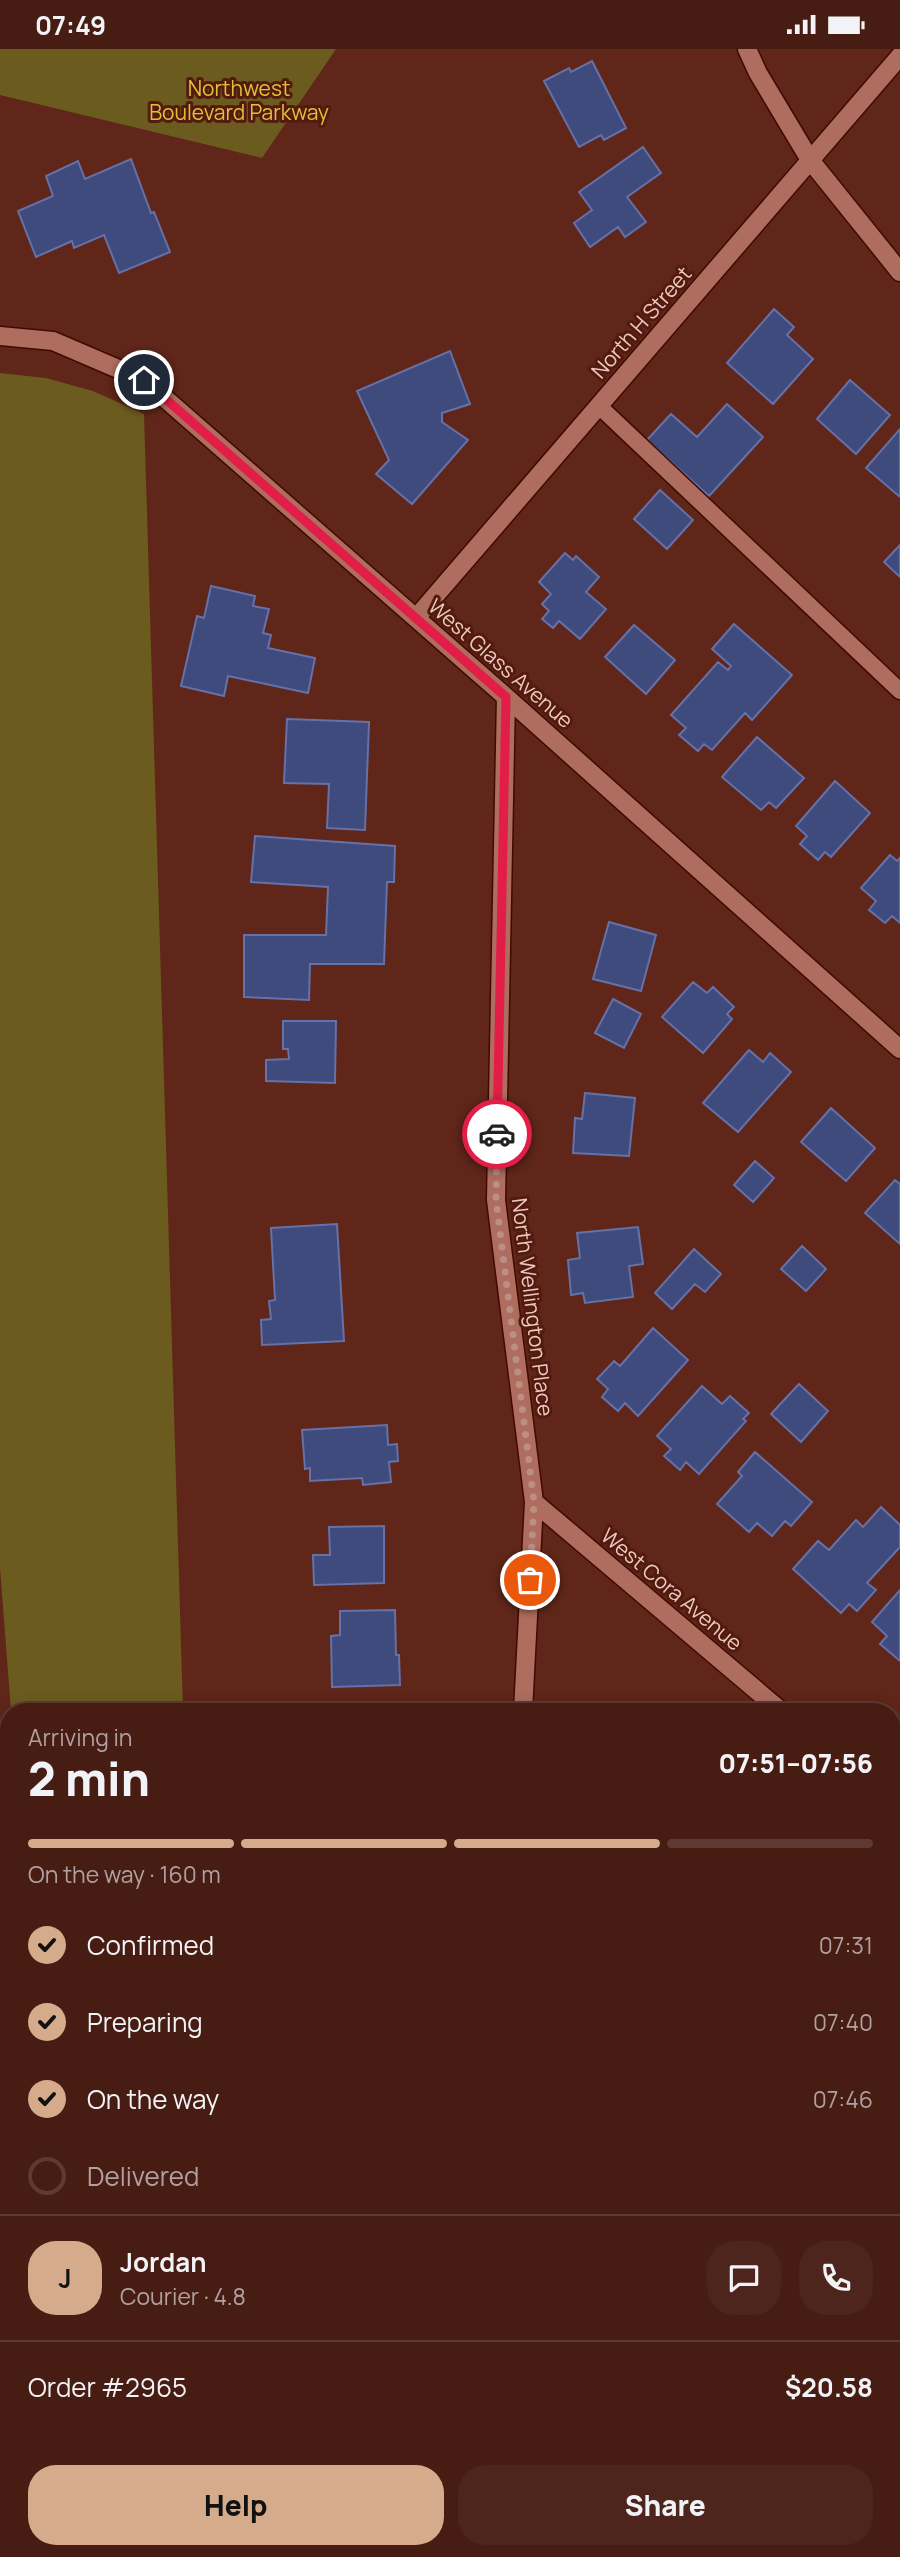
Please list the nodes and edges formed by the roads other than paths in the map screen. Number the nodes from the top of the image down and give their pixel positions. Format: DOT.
graph roads {
  1 [pos="747,49"];
  2 [pos="900,56"];
  3 [pos="810,160"];
  4 [pos="900,272"];
  5 [pos="0,336"];
  6 [pos="599,406"];
  7 [pos="416,618"];
  8 [pos="900,691"];
  9 [pos="506,697"];
  10 [pos="900,1049"];
  11 [pos="534,1502"];
  12 [pos="523,1703"];
  13 [pos="772,1703"];
  1 -- 3 [label="street"];
  2 -- 3 [label="street, North H Street"];
  3 -- 4 [label="street"];
  3 -- 6 [label="street, North H Street"];
  5 -- 7 [label="street, West Glass Avenue"];
  6 -- 7 [label="street, North H Street"];
  6 -- 8 [label="lane"];
  7 -- 9 [label="street, West Glass Avenue"];
  9 -- 10 [label="street, West Glass Avenue"];
  9 -- 11 [label="street, North Wellington Place"];
  11 -- 12 [label="street, North Wellington Place"];
  11 -- 13 [label="street, West Cora Avenue"];
}
